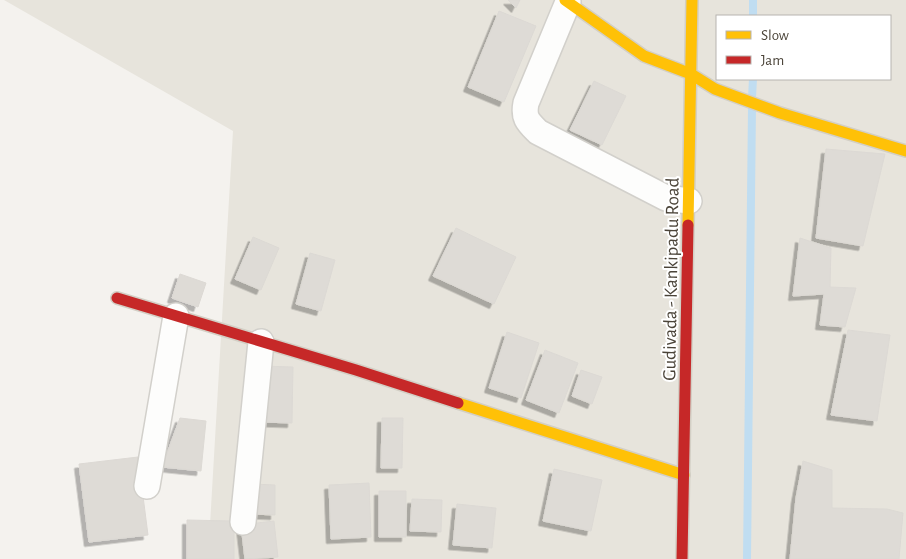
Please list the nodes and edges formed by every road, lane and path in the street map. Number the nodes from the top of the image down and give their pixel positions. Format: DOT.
graph roads {
  1 [pos="692,0"];
  2 [pos="567,1"];
  3 [pos="691,74"];
  4 [pos="906,151"];
  5 [pos="689,202"];
  6 [pos="117,298"];
  7 [pos="176,316"];
  8 [pos="261,342"];
  9 [pos="684,475"];
  10 [pos="147,486"];
  11 [pos="243,522"];
  12 [pos="682,559"];
  1 -- 3 [label="street, Gudivada - Kankipadu Road"];
  2 -- 3 [label="street"];
  2 -- 5 [label="street"];
  3 -- 4 [label="street"];
  3 -- 5 [label="street, Gudivada - Kankipadu Road"];
  5 -- 9 [label="street, Gudivada - Kankipadu Road"];
  6 -- 7 [label="street"];
  7 -- 8 [label="street"];
  7 -- 10 [label="street"];
  8 -- 9 [label="street"];
  8 -- 11 [label="street"];
  9 -- 12 [label="street, Gudivada - Kankipadu Road"];
}
